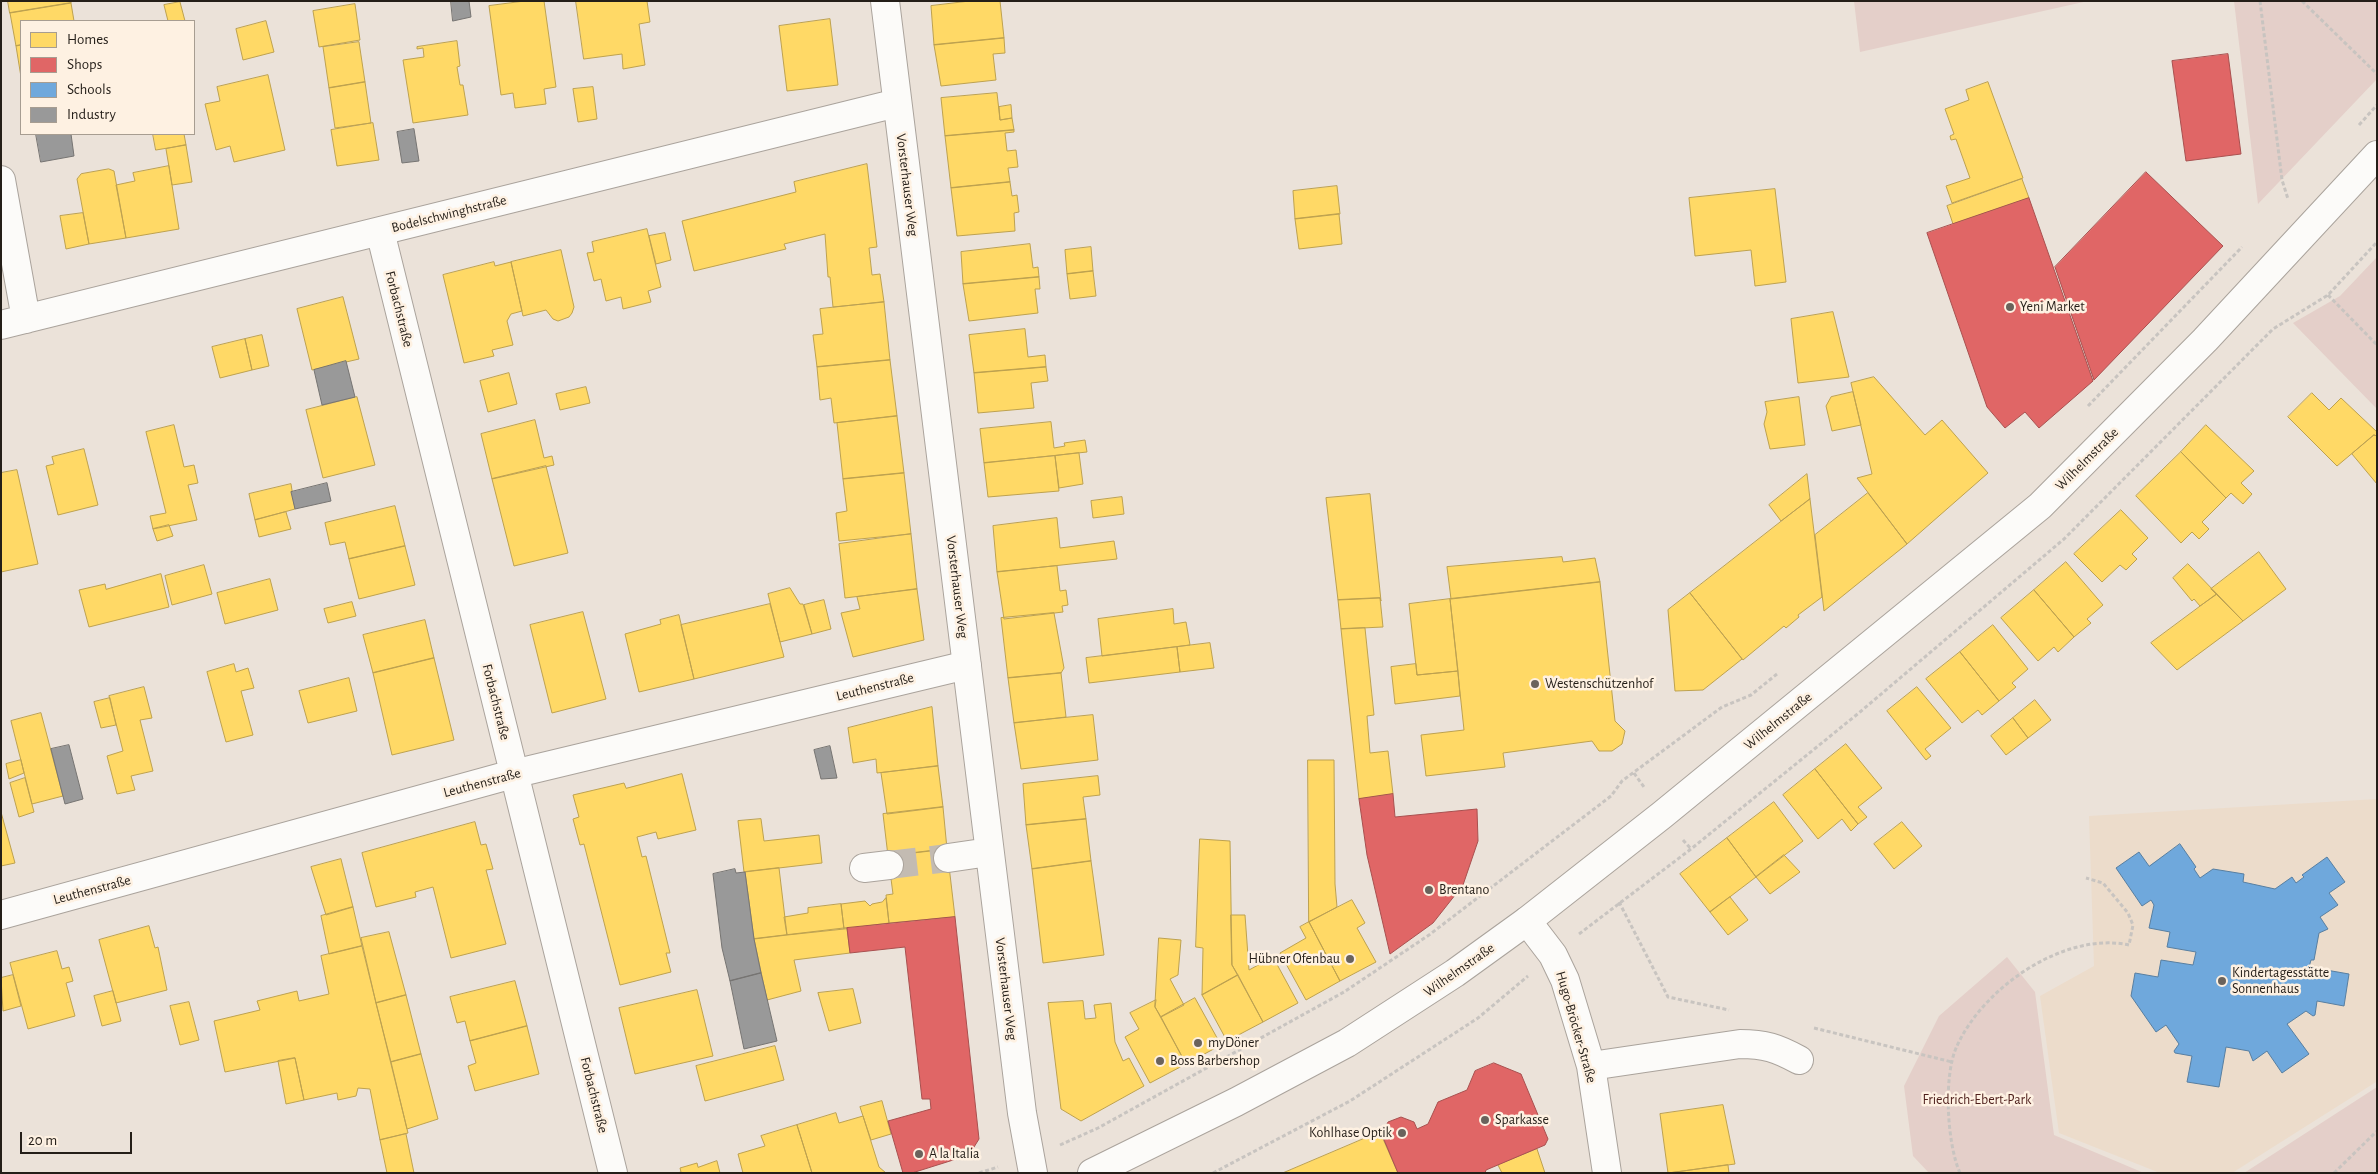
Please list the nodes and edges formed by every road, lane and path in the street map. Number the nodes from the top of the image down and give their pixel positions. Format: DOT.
graph roads {
  1 [pos="885,1"];
  2 [pos="2260,1"];
  3 [pos="2302,1"];
  4 [pos="2377,74"];
  5 [pos="897,104"];
  6 [pos="2377,105"];
  7 [pos="2357,127"];
  8 [pos="2377,155"];
  9 [pos="1,180"];
  10 [pos="2294,193"];
  11 [pos="2288,200"];
  12 [pos="2282,206"];
  13 [pos="380,231"];
  14 [pos="2249,240"];
  15 [pos="2328,295"];
  16 [pos="13,322"];
  17 [pos="2377,344"];
  18 [pos="2086,409"];
  19 [pos="967,665"];
  20 [pos="1780,672"];
  21 [pos="513,774"];
  22 [pos="990,852"];
  23 [pos="948,858"];
  24 [pos="2086,878"];
  25 [pos="1619,902"];
  26 [pos="1,915"];
  27 [pos="1527,921"];
  28 [pos="1735,1011"];
  29 [pos="1812,1027"];
  30 [pos="1799,1060"];
  31 [pos="1952,1062"];
  32 [pos="1590,1066"];
  33 [pos="2377,1131"];
  34 [pos="1032,1165"];
  35 [pos="613,1173"];
  36 [pos="979,1173"];
  37 [pos="1092,1173"];
  38 [pos="1607,1173"];
  39 [pos="1960,1173"];
  40 [pos="2334,1173"];
  1 -- 5 [label="street, Vorsterhauser Weg"];
  2 -- 11 [label="path"];
  3 -- 4 [label="path"];
  5 -- 13 [label="street, Bodelschwinghstraße"];
  5 -- 19 [label="street, Vorsterhauser Weg"];
  6 -- 7 [label="path"];
  8 -- 27 [label="street, Wilhelmstraße"];
  9 -- 16 [label="street"];
  10 -- 11 [label="path"];
  11 -- 12 [label="path"];
  13 -- 16 [label="street, Bodelschwinghstraße"];
  13 -- 21 [label="street, Forbachstraße"];
  14 -- 18 [label="path"];
  15 -- 17 [label="path"];
  19 -- 21 [label="street, Leuthenstraße"];
  19 -- 22 [label="street, Vorsterhauser Weg"];
  20 -- 34 [label="path"];
  21 -- 26 [label="street, Leuthenstraße"];
  21 -- 35 [label="street, Forbachstraße"];
  22 -- 23 [label="street"];
  22 -- 34 [label="street, Vorsterhauser Weg"];
  24 -- 31 [label="path"];
  25 -- 28 [label="path"];
  27 -- 32 [label="street, Hugo-Bröcker-Straße"];
  27 -- 37 [label="street, Wilhelmstraße"];
  29 -- 31 [label="path"];
  30 -- 32 [label="street"];
  31 -- 39 [label="path"];
  32 -- 38 [label="street, Hugo-Bröcker-Straße"];
  33 -- 40 [label="path"];
  34 -- 36 [label="path"];
}
